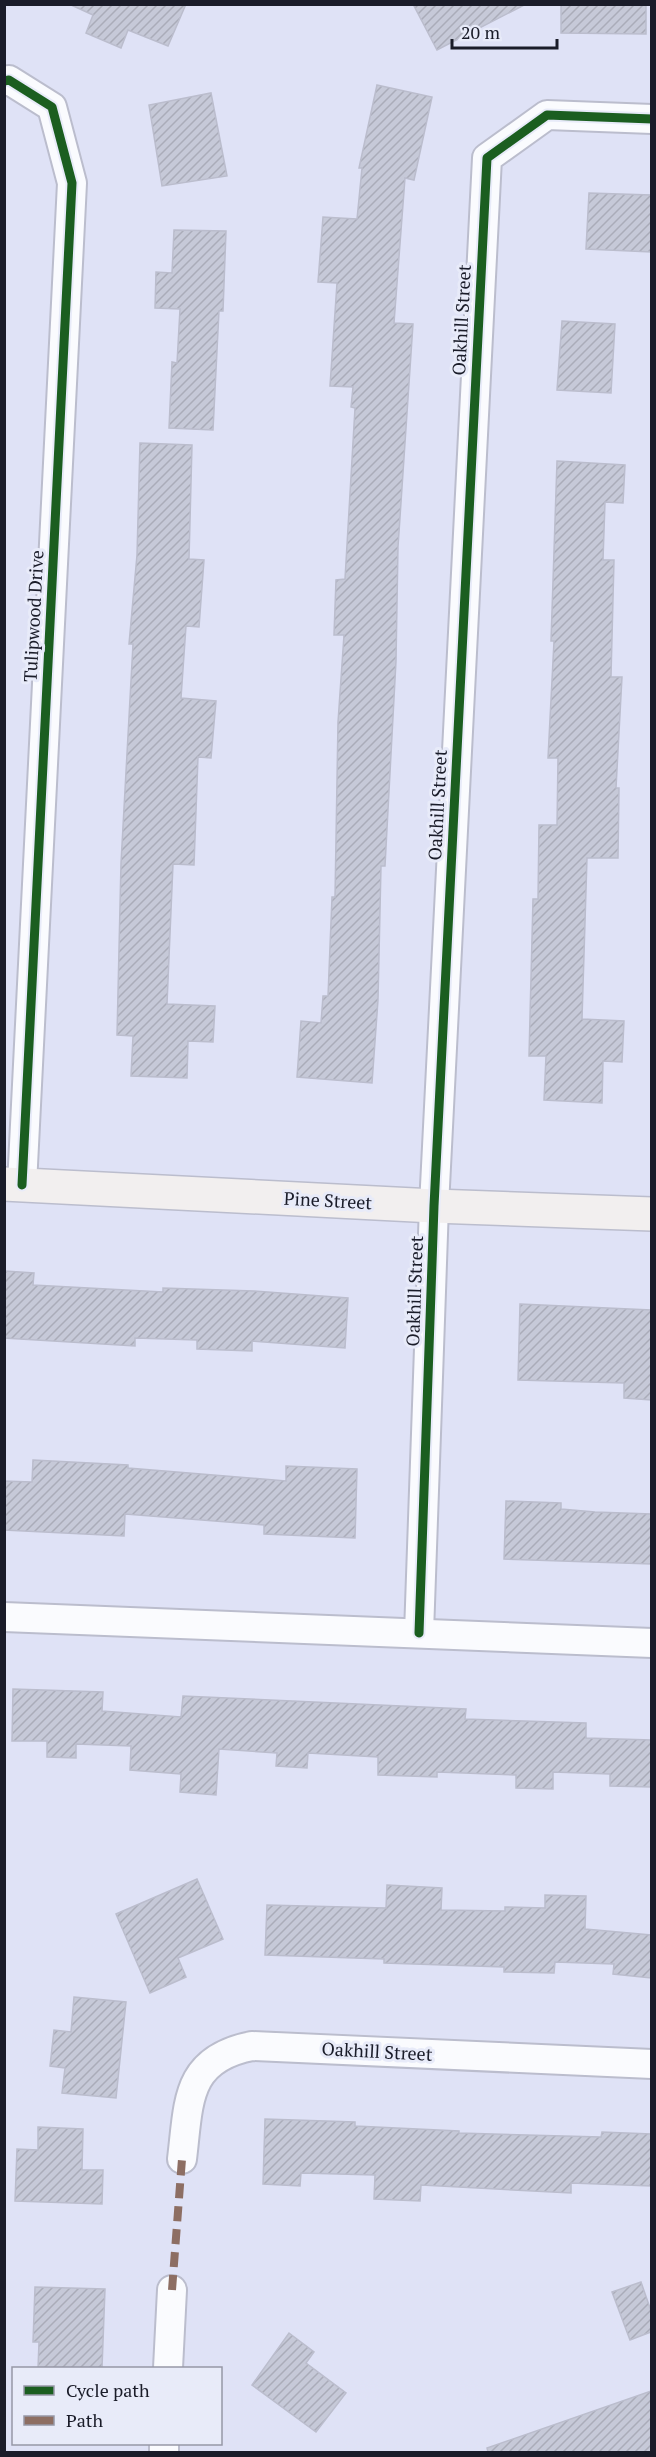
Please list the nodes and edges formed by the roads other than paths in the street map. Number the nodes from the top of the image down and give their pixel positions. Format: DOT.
graph roads {
  1 [pos="4,81"];
  2 [pos="651,119"];
  3 [pos="13,1184"];
  4 [pos="434,1206"];
  5 [pos="651,1214"];
  6 [pos="4,1617"];
  7 [pos="419,1633"];
  8 [pos="651,1643"];
  9 [pos="651,2064"];
  10 [pos="182,2159"];
  11 [pos="172,2290"];
  12 [pos="168,2367"];
  1 -- 3 [label="street, Tulipwood Drive"];
  2 -- 4 [label="street, Oakhill Street"];
  3 -- 4 [label="street, Pine Street"];
  4 -- 5 [label="street, Pine Street"];
  4 -- 7 [label="street, Oakhill Street"];
  6 -- 7 [label="street"];
  7 -- 8 [label="street"];
  9 -- 10 [label="street, Oakhill Street"];
  11 -- 12 [label="street"];
}
